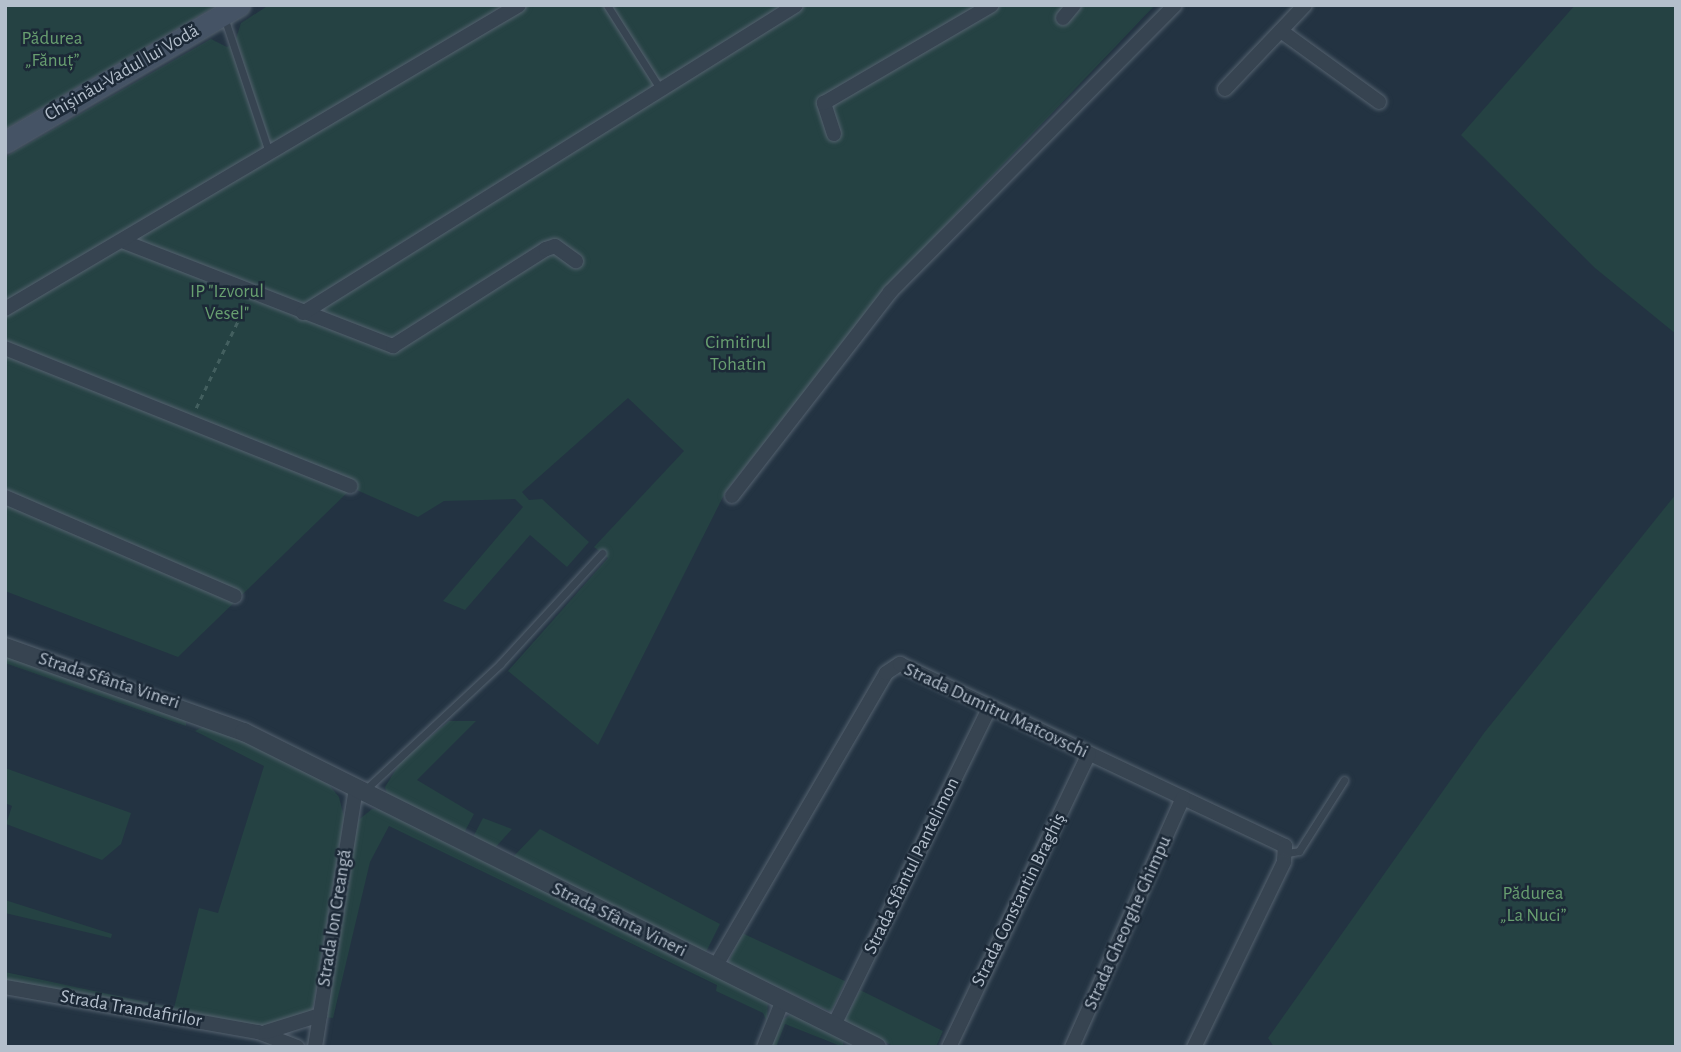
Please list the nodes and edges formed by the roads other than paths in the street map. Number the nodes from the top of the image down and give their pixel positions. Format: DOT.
graph roads {
  1 [pos="519,5"];
  2 [pos="607,5"];
  3 [pos="796,5"];
  4 [pos="992,5"];
  5 [pos="1074,5"];
  6 [pos="1175,5"];
  7 [pos="1305,5"];
  8 [pos="231,10"];
  9 [pos="1063,18"];
  10 [pos="1281,31"];
  11 [pos="659,87"];
  12 [pos="1225,89"];
  13 [pos="1379,103"];
  14 [pos="834,134"];
  15 [pos="5,142"];
  16 [pos="270,156"];
  17 [pos="122,241"];
  18 [pos="576,261"];
  19 [pos="5,309"];
  20 [pos="303,313"];
  21 [pos="5,348"];
  22 [pos="349,486"];
  23 [pos="732,496"];
  24 [pos="5,497"];
  25 [pos="602,554"];
  26 [pos="235,596"];
  27 [pos="5,647"];
  28 [pos="990,707"];
  29 [pos="1089,754"];
  30 [pos="1343,780"];
  31 [pos="359,791"];
  32 [pos="1183,798"];
  33 [pos="1287,853"];
  34 [pos="715,967"];
  35 [pos="5,987"];
  36 [pos="783,1000"];
  37 [pos="320,1014"];
  38 [pos="834,1025"];
  39 [pos="257,1032"];
  40 [pos="298,1047"];
  41 [pos="315,1047"];
  42 [pos="764,1047"];
  43 [pos="877,1047"];
  44 [pos="948,1047"];
  45 [pos="1072,1047"];
  46 [pos="1194,1047"];
  1 -- 16 [label="street"];
  2 -- 11 [label="lane"];
  3 -- 11 [label="street"];
  4 -- 14 [label="street"];
  5 -- 9 [label="street"];
  6 -- 23 [label="street"];
  7 -- 10 [label="street"];
  8 -- 15 [label="main road, Chișinău-Vadul lui Vodă"];
  8 -- 16 [label="lane"];
  10 -- 12 [label="street"];
  10 -- 13 [label="street"];
  11 -- 20 [label="street"];
  16 -- 17 [label="street"];
  17 -- 19 [label="street"];
  17 -- 20 [label="street"];
  18 -- 20 [label="street"];
  21 -- 22 [label="street"];
  24 -- 26 [label="street"];
  25 -- 31 [label="lane"];
  27 -- 31 [label="street, Strada Sfânta Vineri"];
  28 -- 29 [label="street, Strada Dumitru Matcovschi"];
  28 -- 34 [label="street, Strada Dumitru Matcovschi"];
  28 -- 38 [label="street, Strada Sfântul Pantelimon"];
  29 -- 32 [label="street, Strada Dumitru Matcovschi"];
  29 -- 44 [label="street, Strada Constantin Braghiş"];
  30 -- 33 [label="lane"];
  31 -- 34 [label="street, Strada Sfânta Vineri"];
  31 -- 37 [label="street, Strada Ion Creangă"];
  32 -- 33 [label="street, Strada Dumitru Matcovschi"];
  32 -- 45 [label="street, Strada Gheorghe Ghimpu"];
  33 -- 46 [label="street"];
  34 -- 36 [label="street, Strada Sfânta Vineri"];
  35 -- 39 [label="street, Strada Trandafirilor"];
  36 -- 38 [label="street, Strada Sfânta Vineri"];
  36 -- 42 [label="street"];
  37 -- 39 [label="street"];
  37 -- 41 [label="street, Strada Ion Creangă"];
  38 -- 43 [label="street, Strada Sfânta Vineri"];
  39 -- 40 [label="street"];
}
